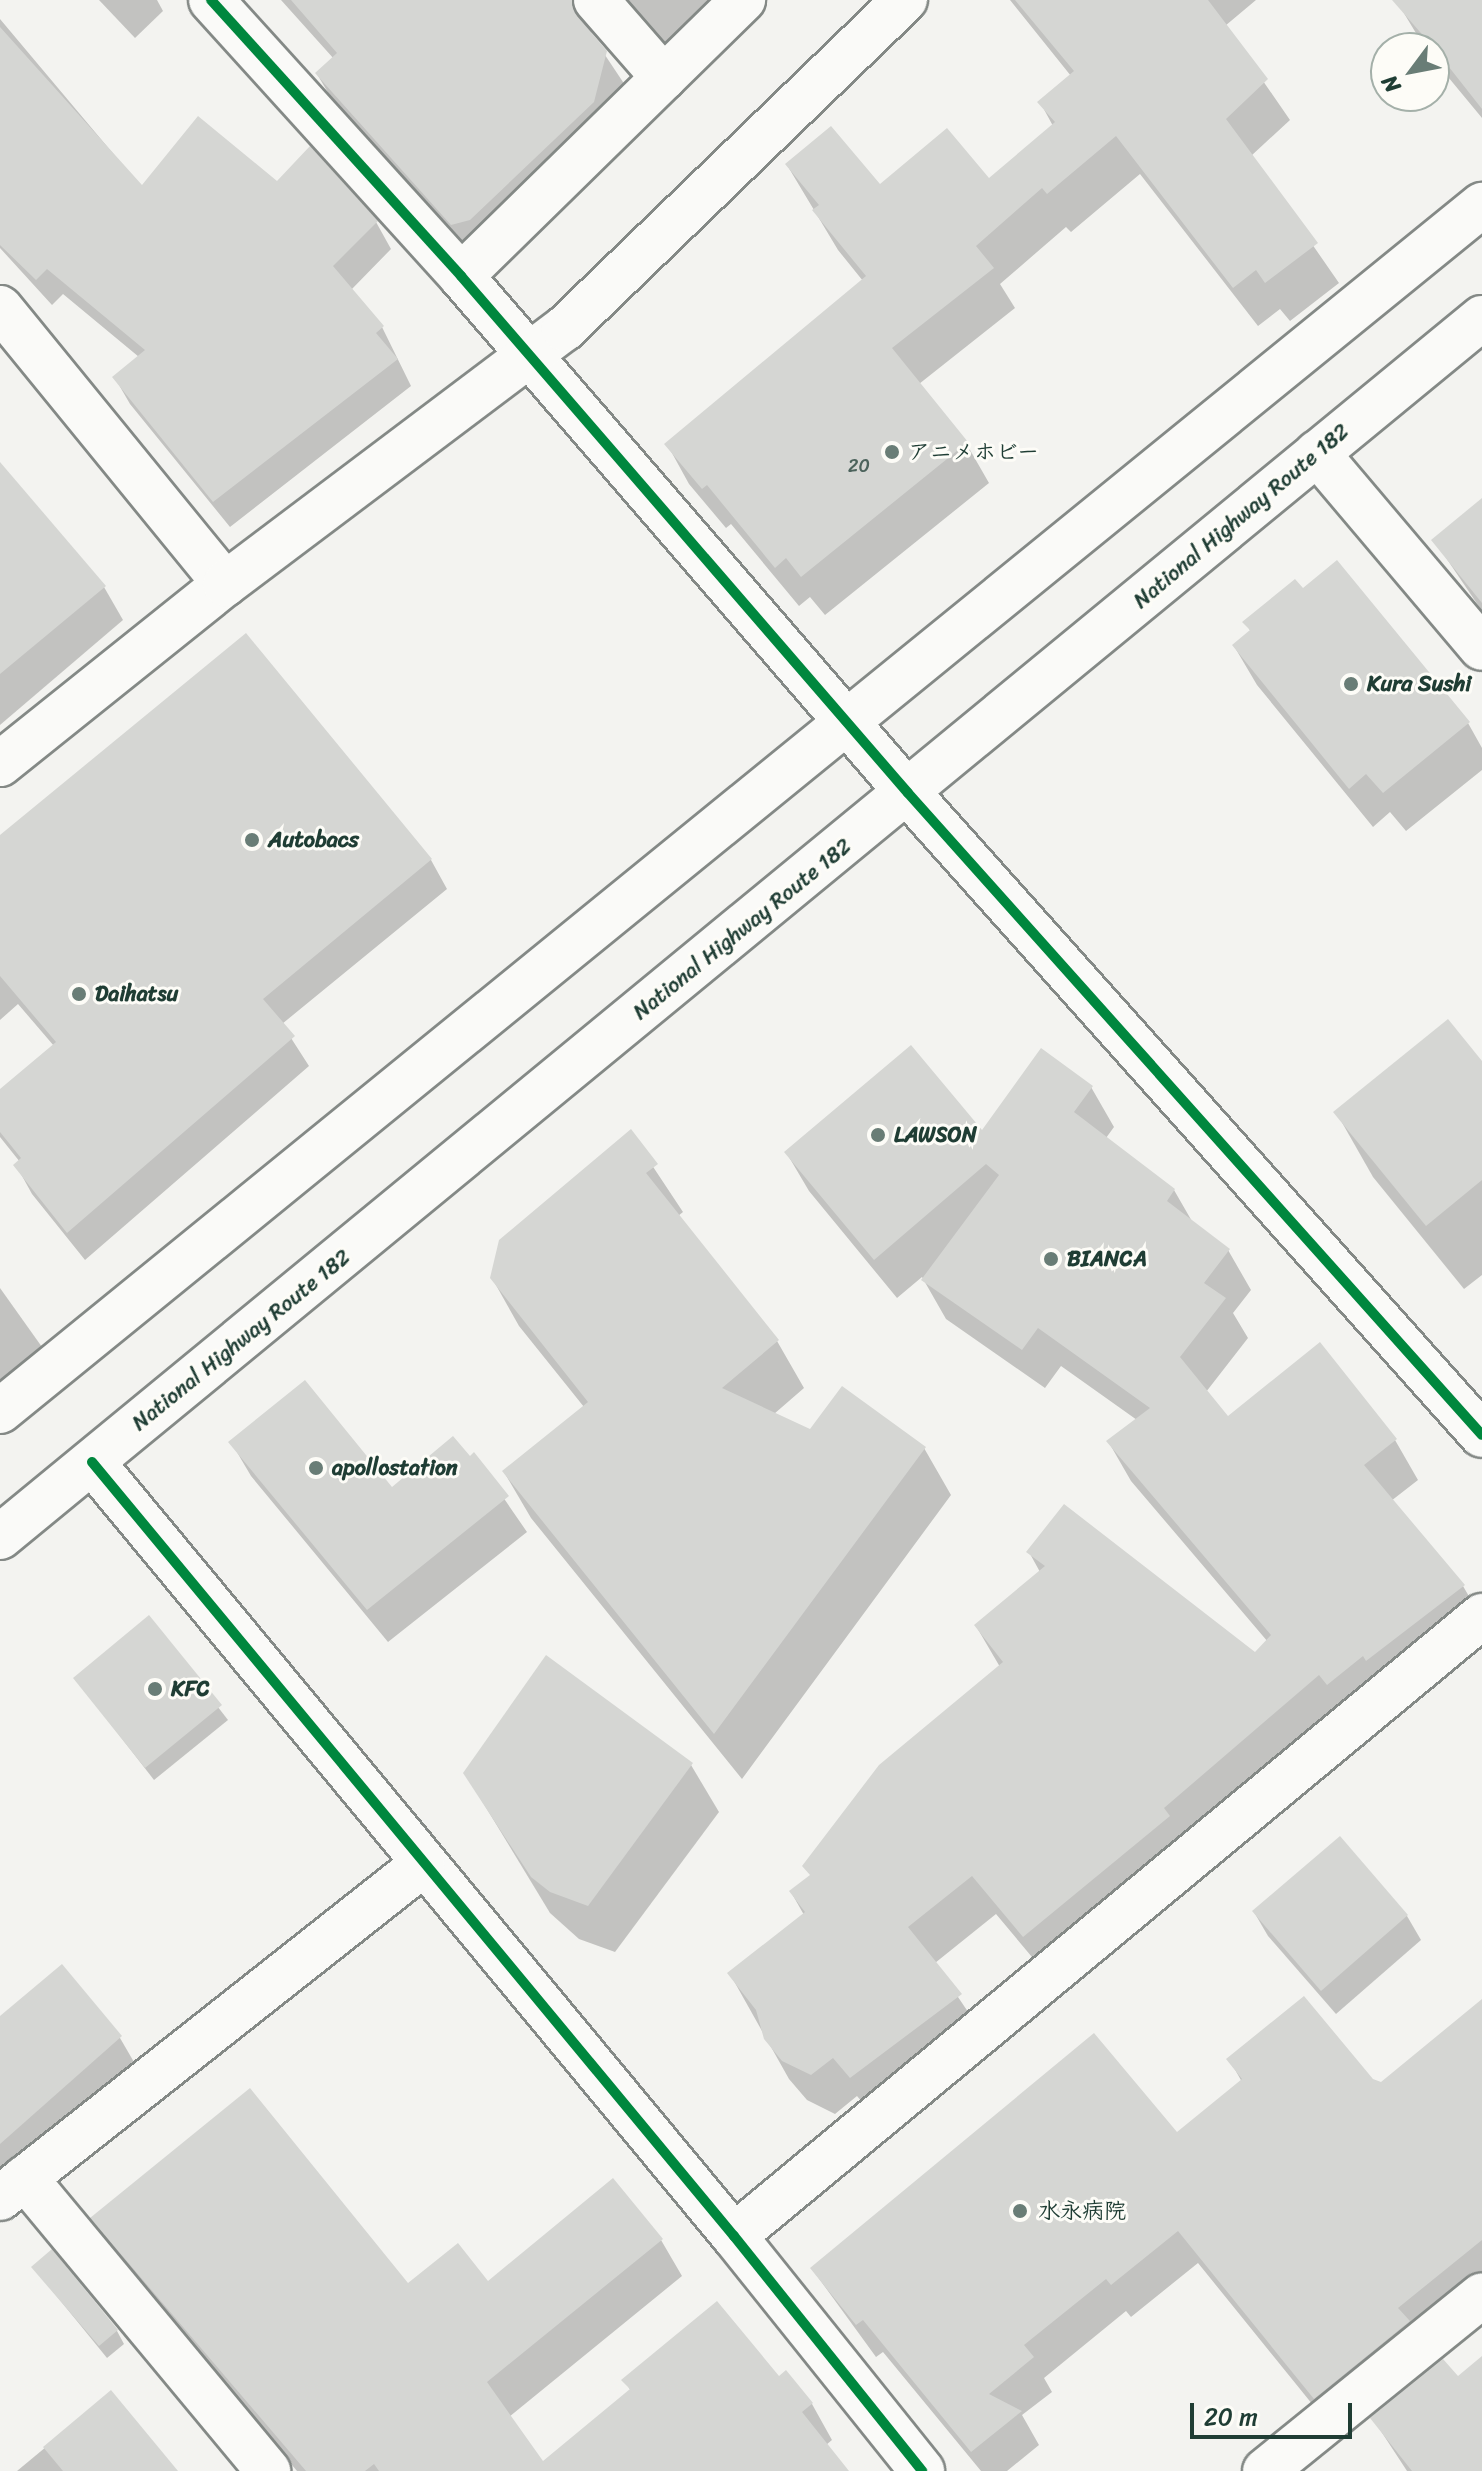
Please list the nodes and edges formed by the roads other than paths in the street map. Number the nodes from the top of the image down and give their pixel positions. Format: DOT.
graph roads {
  1 [pos="211,0"];
  2 [pos="596,0"];
  3 [pos="743,0"];
  4 [pos="905,0"];
  5 [pos="664,78"];
  6 [pos="1482,205"];
  7 [pos="461,276"];
  8 [pos="0,308"];
  9 [pos="1482,318"];
  10 [pos="529,356"];
  11 [pos="1317,453"];
  12 [pos="225,584"];
  13 [pos="1482,648"];
  14 [pos="849,724"];
  15 [pos="0,764"];
  16 [pos="908,793"];
  17 [pos="0,1411"];
  18 [pos="1482,1435"];
  19 [pos="92,1462"];
  20 [pos="0,1537"];
  21 [pos="1482,1616"];
  22 [pos="422,1865"];
  23 [pos="12,2188"];
  24 [pos="734,2236"];
  25 [pos="1482,2295"];
  26 [pos="268,2471"];
  27 [pos="922,2471"];
  28 [pos="1265,2471"];
  1 -- 7 [label="main road"];
  2 -- 5 [label="main road"];
  3 -- 5 [label="main road"];
  4 -- 10 [label="main road"];
  5 -- 7 [label="main road"];
  6 -- 14 [label="main road"];
  7 -- 10 [label="main road"];
  8 -- 12 [label="main road"];
  9 -- 11 [label="main road, National Highway Route 182"];
  10 -- 12 [label="main road"];
  10 -- 14 [label="main road"];
  11 -- 13 [label="main road"];
  11 -- 16 [label="main road, National Highway Route 182"];
  12 -- 15 [label="main road"];
  14 -- 16 [label="main road"];
  14 -- 17 [label="main road"];
  16 -- 18 [label="main road"];
  16 -- 19 [label="main road, National Highway Route 182"];
  19 -- 20 [label="main road, National Highway Route 182"];
  19 -- 22 [label="main road"];
  21 -- 24 [label="main road"];
  22 -- 23 [label="main road"];
  22 -- 24 [label="main road"];
  23 -- 26 [label="main road"];
  24 -- 27 [label="main road"];
  25 -- 28 [label="main road"];
}
